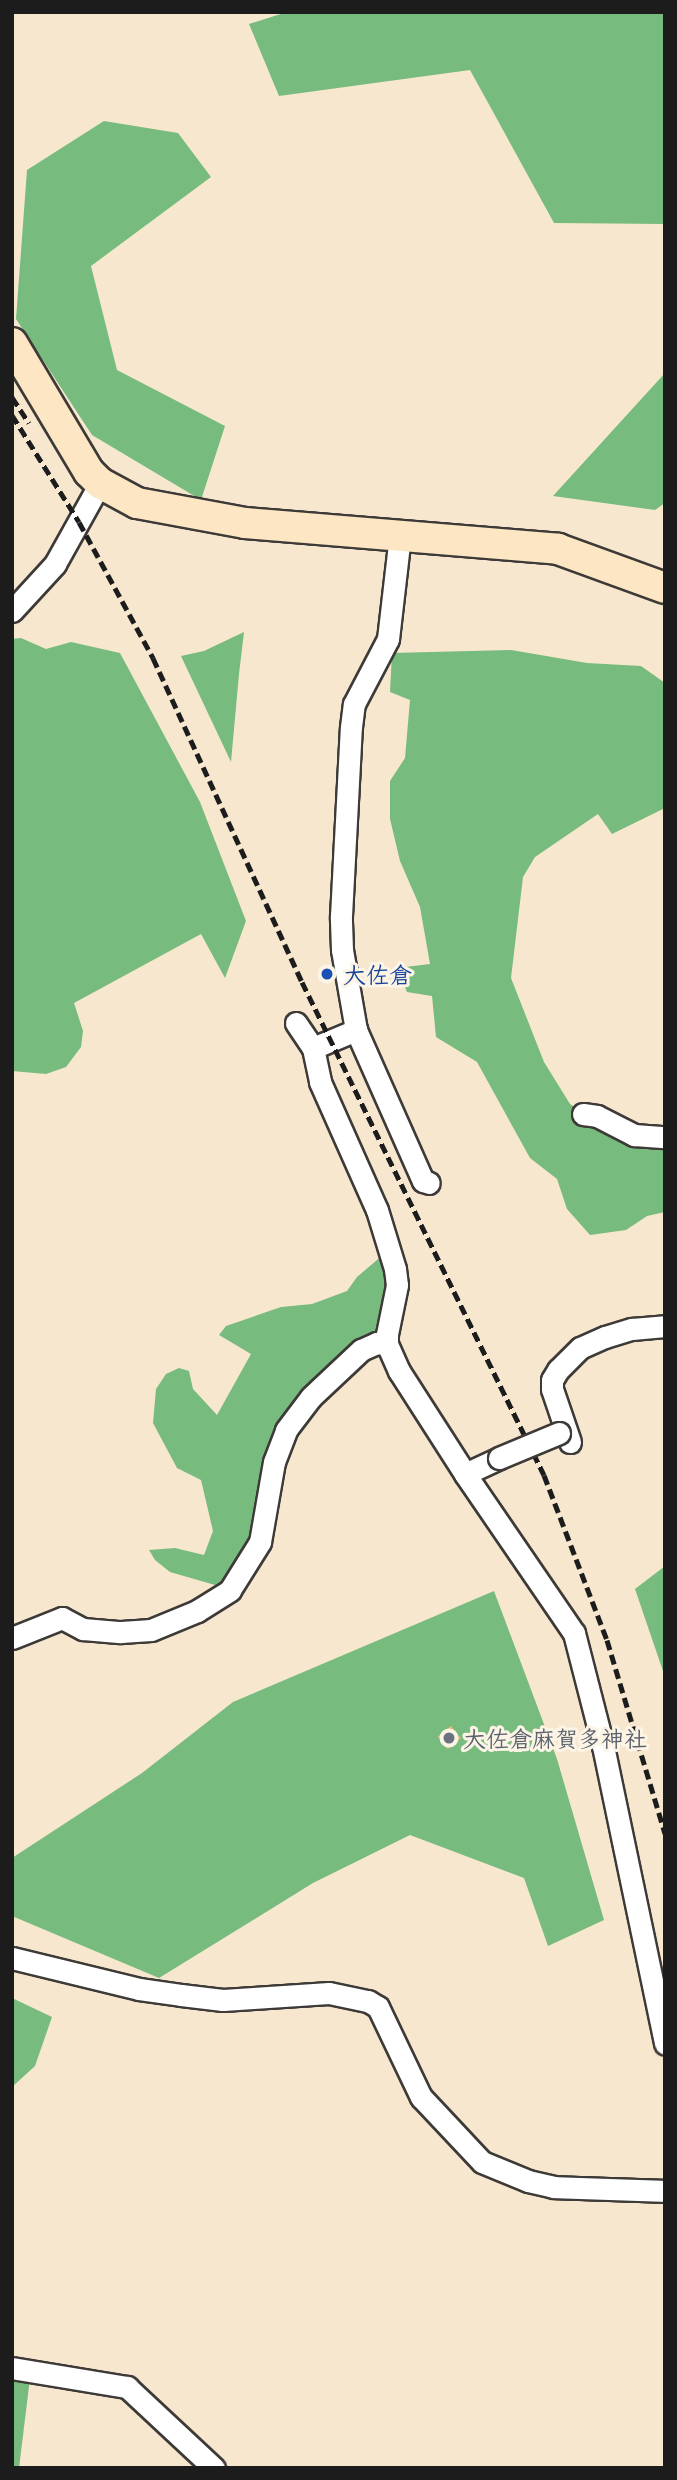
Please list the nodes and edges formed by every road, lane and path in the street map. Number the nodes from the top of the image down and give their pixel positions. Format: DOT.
graph roads {
  1 [pos="12,343"];
  2 [pos="100,483"];
  3 [pos="400,536"];
  4 [pos="665,588"];
  5 [pos="12,611"];
  6 [pos="296,1023"];
  7 [pos="356,1030"];
  8 [pos="313,1048"];
  9 [pos="583,1114"];
  10 [pos="665,1137"];
  11 [pos="429,1183"];
  12 [pos="665,1326"];
  13 [pos="387,1344"];
  14 [pos="465,1474"];
  15 [pos="12,1638"];
  16 [pos="12,1958"];
  17 [pos="665,2044"];
  18 [pos="665,2191"];
  19 [pos="12,2368"];
  20 [pos="214,2468"];
  1 -- 2 [label="street"];
  2 -- 3 [label="street"];
  2 -- 5 [label="street"];
  3 -- 4 [label="street"];
  3 -- 7 [label="street"];
  6 -- 8 [label="street"];
  7 -- 8 [label="street"];
  7 -- 11 [label="street"];
  8 -- 13 [label="street"];
  9 -- 10 [label="street"];
  12 -- 14 [label="street, bridge"];
  13 -- 14 [label="street"];
  13 -- 15 [label="street"];
  14 -- 17 [label="street"];
  16 -- 18 [label="street"];
  19 -- 20 [label="street"];
}
